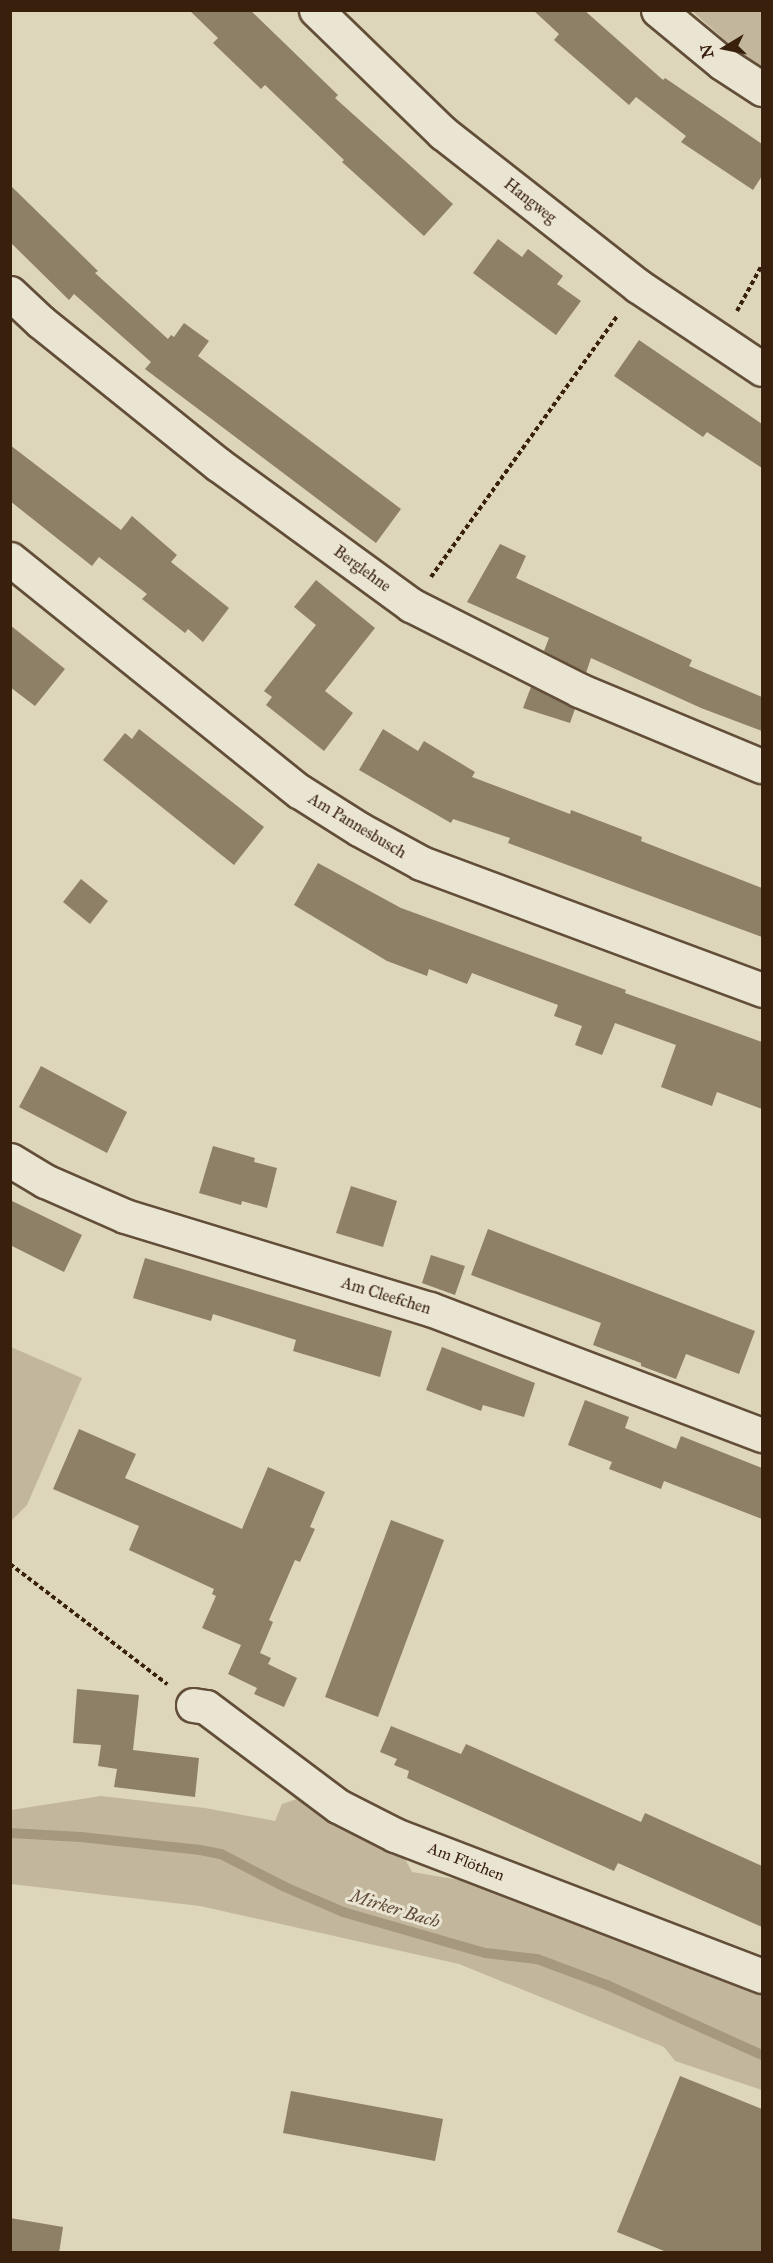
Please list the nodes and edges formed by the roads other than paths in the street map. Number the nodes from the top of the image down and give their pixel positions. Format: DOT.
graph roads {
  1 [pos="316,10"];
  2 [pos="658,10"];
  3 [pos="762,89"];
  4 [pos="10,293"];
  5 [pos="762,369"];
  6 [pos="10,559"];
  7 [pos="762,766"];
  8 [pos="762,990"];
  9 [pos="10,1160"];
  10 [pos="762,1435"];
  11 [pos="193,1705"];
  12 [pos="762,1976"];
  1 -- 5 [label="street, Hangweg"];
  2 -- 3 [label="street"];
  4 -- 7 [label="street, Berglehne"];
  6 -- 8 [label="street, Am Pannesbusch"];
  9 -- 10 [label="street, Am Cleefchen"];
  11 -- 12 [label="street, Am Flöthen"];
}
